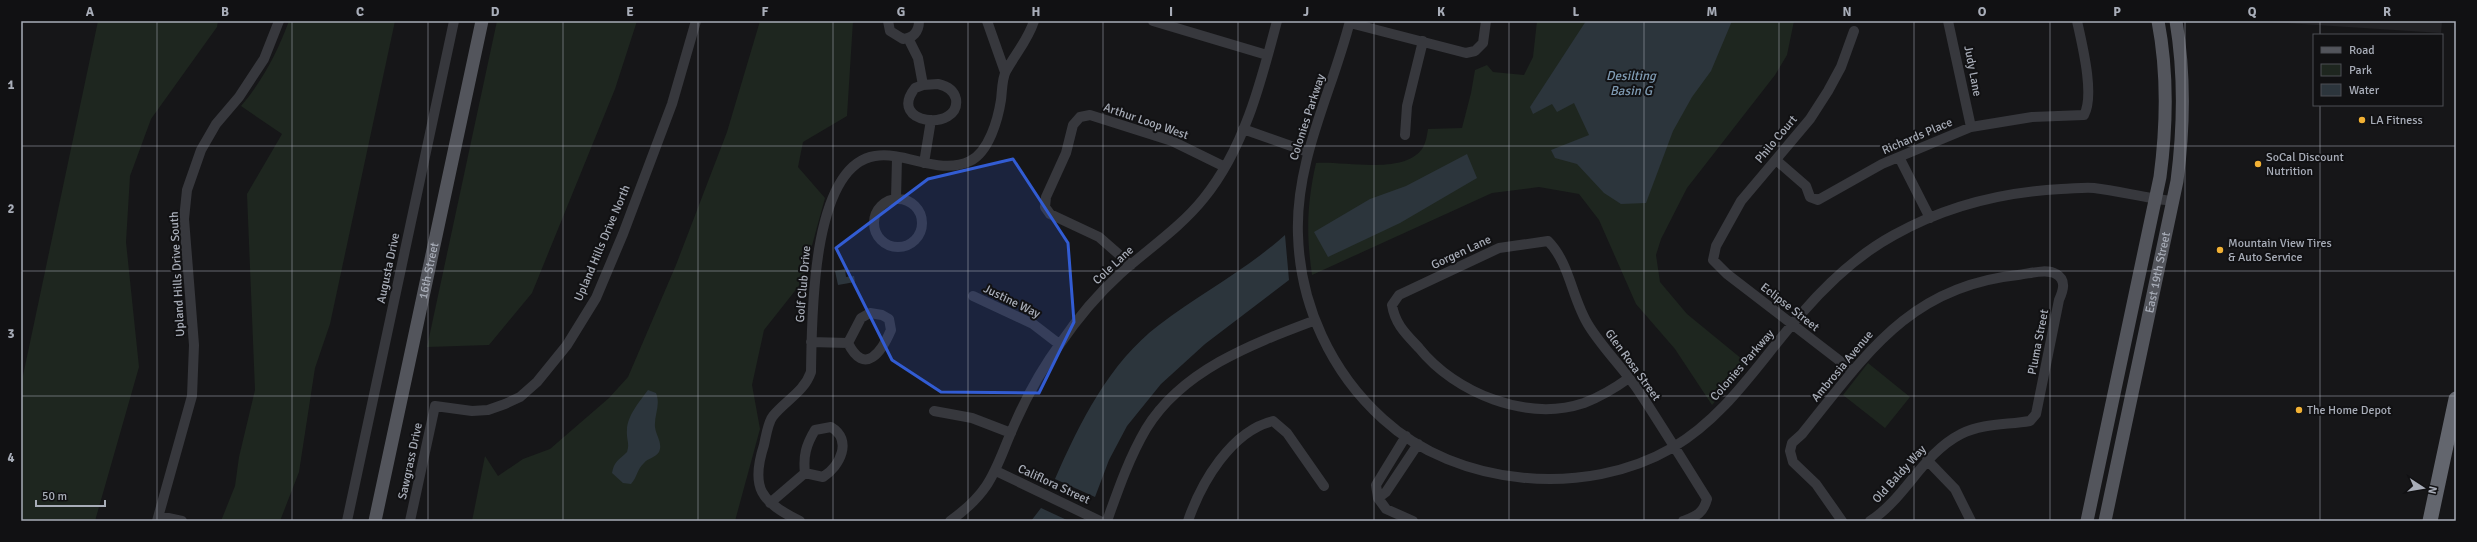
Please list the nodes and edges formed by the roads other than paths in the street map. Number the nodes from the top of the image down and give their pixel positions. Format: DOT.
graph roads {
  1 [pos="279,21"];
  2 [pos="454,21"];
  3 [pos="482,21"];
  4 [pos="696,21"];
  5 [pos="888,21"];
  6 [pos="919,21"];
  7 [pos="987,21"];
  8 [pos="1034,21"];
  9 [pos="1153,21"];
  10 [pos="1277,21"];
  11 [pos="1486,21"];
  12 [pos="1948,21"];
  13 [pos="2076,21"];
  14 [pos="2158,21"];
  15 [pos="2176,21"];
  16 [pos="1350,22"];
  17 [pos="1854,31"];
  18 [pos="908,38"];
  19 [pos="1423,41"];
  20 [pos="1267,55"];
  21 [pos="1005,72"];
  22 [pos="923,85"];
  23 [pos="931,120"];
  24 [pos="1971,127"];
  25 [pos="1243,129"];
  26 [pos="1405,135"];
  27 [pos="1308,152"];
  28 [pos="1899,157"];
  29 [pos="897,158"];
  30 [pos="1776,160"];
  31 [pos="924,164"];
  32 [pos="1225,167"];
  33 [pos="896,199"];
  34 [pos="2155,200"];
  35 [pos="2174,201"];
  36 [pos="1930,218"];
  37 [pos="1548,241"];
  38 [pos="1713,260"];
  39 [pos="1131,265"];
  40 [pos="2060,276"];
  41 [pos="973,296"];
  42 [pos="1313,321"];
  43 [pos="1792,325"];
  44 [pos="812,342"];
  45 [pos="848,343"];
  46 [pos="1059,344"];
  47 [pos="1853,371"];
  48 [pos="1629,378"];
  49 [pos="2456,399"];
  50 [pos="435,406"];
  51 [pos="934,411"];
  52 [pos="2036,414"];
  53 [pos="1011,433"];
  54 [pos="1406,436"];
  55 [pos="1418,444"];
  56 [pos="1673,447"];
  57 [pos="1928,460"];
  58 [pos="996,472"];
  59 [pos="805,473"];
  60 [pos="1324,486"];
  61 [pos="1378,498"];
  62 [pos="770,503"];
  63 [pos="158,518"];
  64 [pos="182,521"];
  65 [pos="347,521"];
  66 [pos="375,521"];
  67 [pos="410,521"];
  68 [pos="800,521"];
  69 [pos="950,521"];
  70 [pos="1100,521"];
  71 [pos="1107,521"];
  72 [pos="1188,521"];
  73 [pos="1413,521"];
  74 [pos="1683,521"];
  75 [pos="1842,521"];
  76 [pos="1870,521"];
  77 [pos="1971,521"];
  78 [pos="2087,521"];
  79 [pos="2105,521"];
  80 [pos="2430,521"];
  1 -- 63 [label="street, Upland Hills Drive South"];
  2 -- 65 [label="street, Augusta Drive"];
  3 -- 66 [label="main road, 16th Street"];
  4 -- 50 [label="street, Upland Hills Drive North"];
  5 -- 18 [label="street"];
  6 -- 18 [label="street"];
  7 -- 21 [label="street"];
  8 -- 21 [label="street"];
  9 -- 20 [label="street"];
  10 -- 20 [label="street, Cole Lane"];
  11 -- 19 [label="street"];
  12 -- 24 [label="street, Judy Lane"];
  13 -- 24 [label="street, Richards Place"];
  14 -- 34 [label="main road, East 19th Street"];
  15 -- 35 [label="main road, East 19th Street"];
  16 -- 19 [label="street"];
  16 -- 27 [label="street, Colonies Parkway"];
  17 -- 30 [label="street, Philo Court"];
  18 -- 22 [label="street"];
  19 -- 26 [label="street"];
  20 -- 25 [label="street, Cole Lane"];
  21 -- 31 [label="street, Golf Club Drive"];
  22 -- 23 [label="street"];
  22 -- 23 [label="street"];
  23 -- 31 [label="street"];
  24 -- 28 [label="street, Richards Place"];
  25 -- 27 [label="street"];
  25 -- 32 [label="street, Cole Lane"];
  27 -- 42 [label="street, Colonies Parkway"];
  28 -- 30 [label="street, Richards Place"];
  28 -- 36 [label="street"];
  29 -- 31 [label="street, Golf Club Drive"];
  29 -- 33 [label="street"];
  29 -- 44 [label="street, Golf Club Drive"];
  30 -- 38 [label="street, Philo Court"];
  32 -- 39 [label="street, Cole Lane"];
  32 -- 39 [label="street, Arthur Loop West"];
  33 -- 33 [label="street"];
  34 -- 35 [label="street, Colonies Parkway"];
  34 -- 36 [label="street, Colonies Parkway"];
  34 -- 78 [label="main road, East 19th Street"];
  35 -- 79 [label="main road, East 19th Street"];
  36 -- 43 [label="street, Colonies Parkway"];
  37 -- 48 [label="street, Glen Rosa Street"];
  37 -- 48 [label="street, Gorgen Lane"];
  38 -- 43 [label="street, Eclipse Street"];
  39 -- 46 [label="street, Cole Lane"];
  40 -- 47 [label="street, Ambrosia Avenue"];
  40 -- 52 [label="street, Pluma Street"];
  41 -- 46 [label="street, Justine Way"];
  42 -- 54 [label="street, Colonies Parkway"];
  42 -- 71 [label="street"];
  43 -- 47 [label="street, Eclipse Street"];
  43 -- 56 [label="street, Colonies Parkway"];
  44 -- 45 [label="street"];
  44 -- 62 [label="street, Golf Club Drive"];
  45 -- 45 [label="street"];
  46 -- 53 [label="street, Cole Lane"];
  47 -- 75 [label="street, Ambrosia Avenue"];
  48 -- 56 [label="street, Glen Rosa Street"];
  49 -- 80 [label="highway"];
  50 -- 67 [label="street, Sawgrass Drive"];
  51 -- 53 [label="street"];
  52 -- 57 [label="street, Old Baldy Way"];
  53 -- 58 [label="street, Cole Lane"];
  54 -- 55 [label="street, Colonies Parkway"];
  54 -- 61 [label="street"];
  55 -- 56 [label="street, Colonies Parkway"];
  55 -- 61 [label="street"];
  56 -- 74 [label="street, Glen Rosa Street"];
  57 -- 76 [label="street, Old Baldy Way"];
  57 -- 77 [label="street"];
  58 -- 69 [label="street, Cole Lane"];
  58 -- 70 [label="street, Califlora Street"];
  59 -- 59 [label="street"];
  59 -- 62 [label="street"];
  60 -- 72 [label="street"];
  61 -- 73 [label="street"];
  62 -- 68 [label="street, Golf Club Drive"];
  63 -- 64 [label="street"];
}
